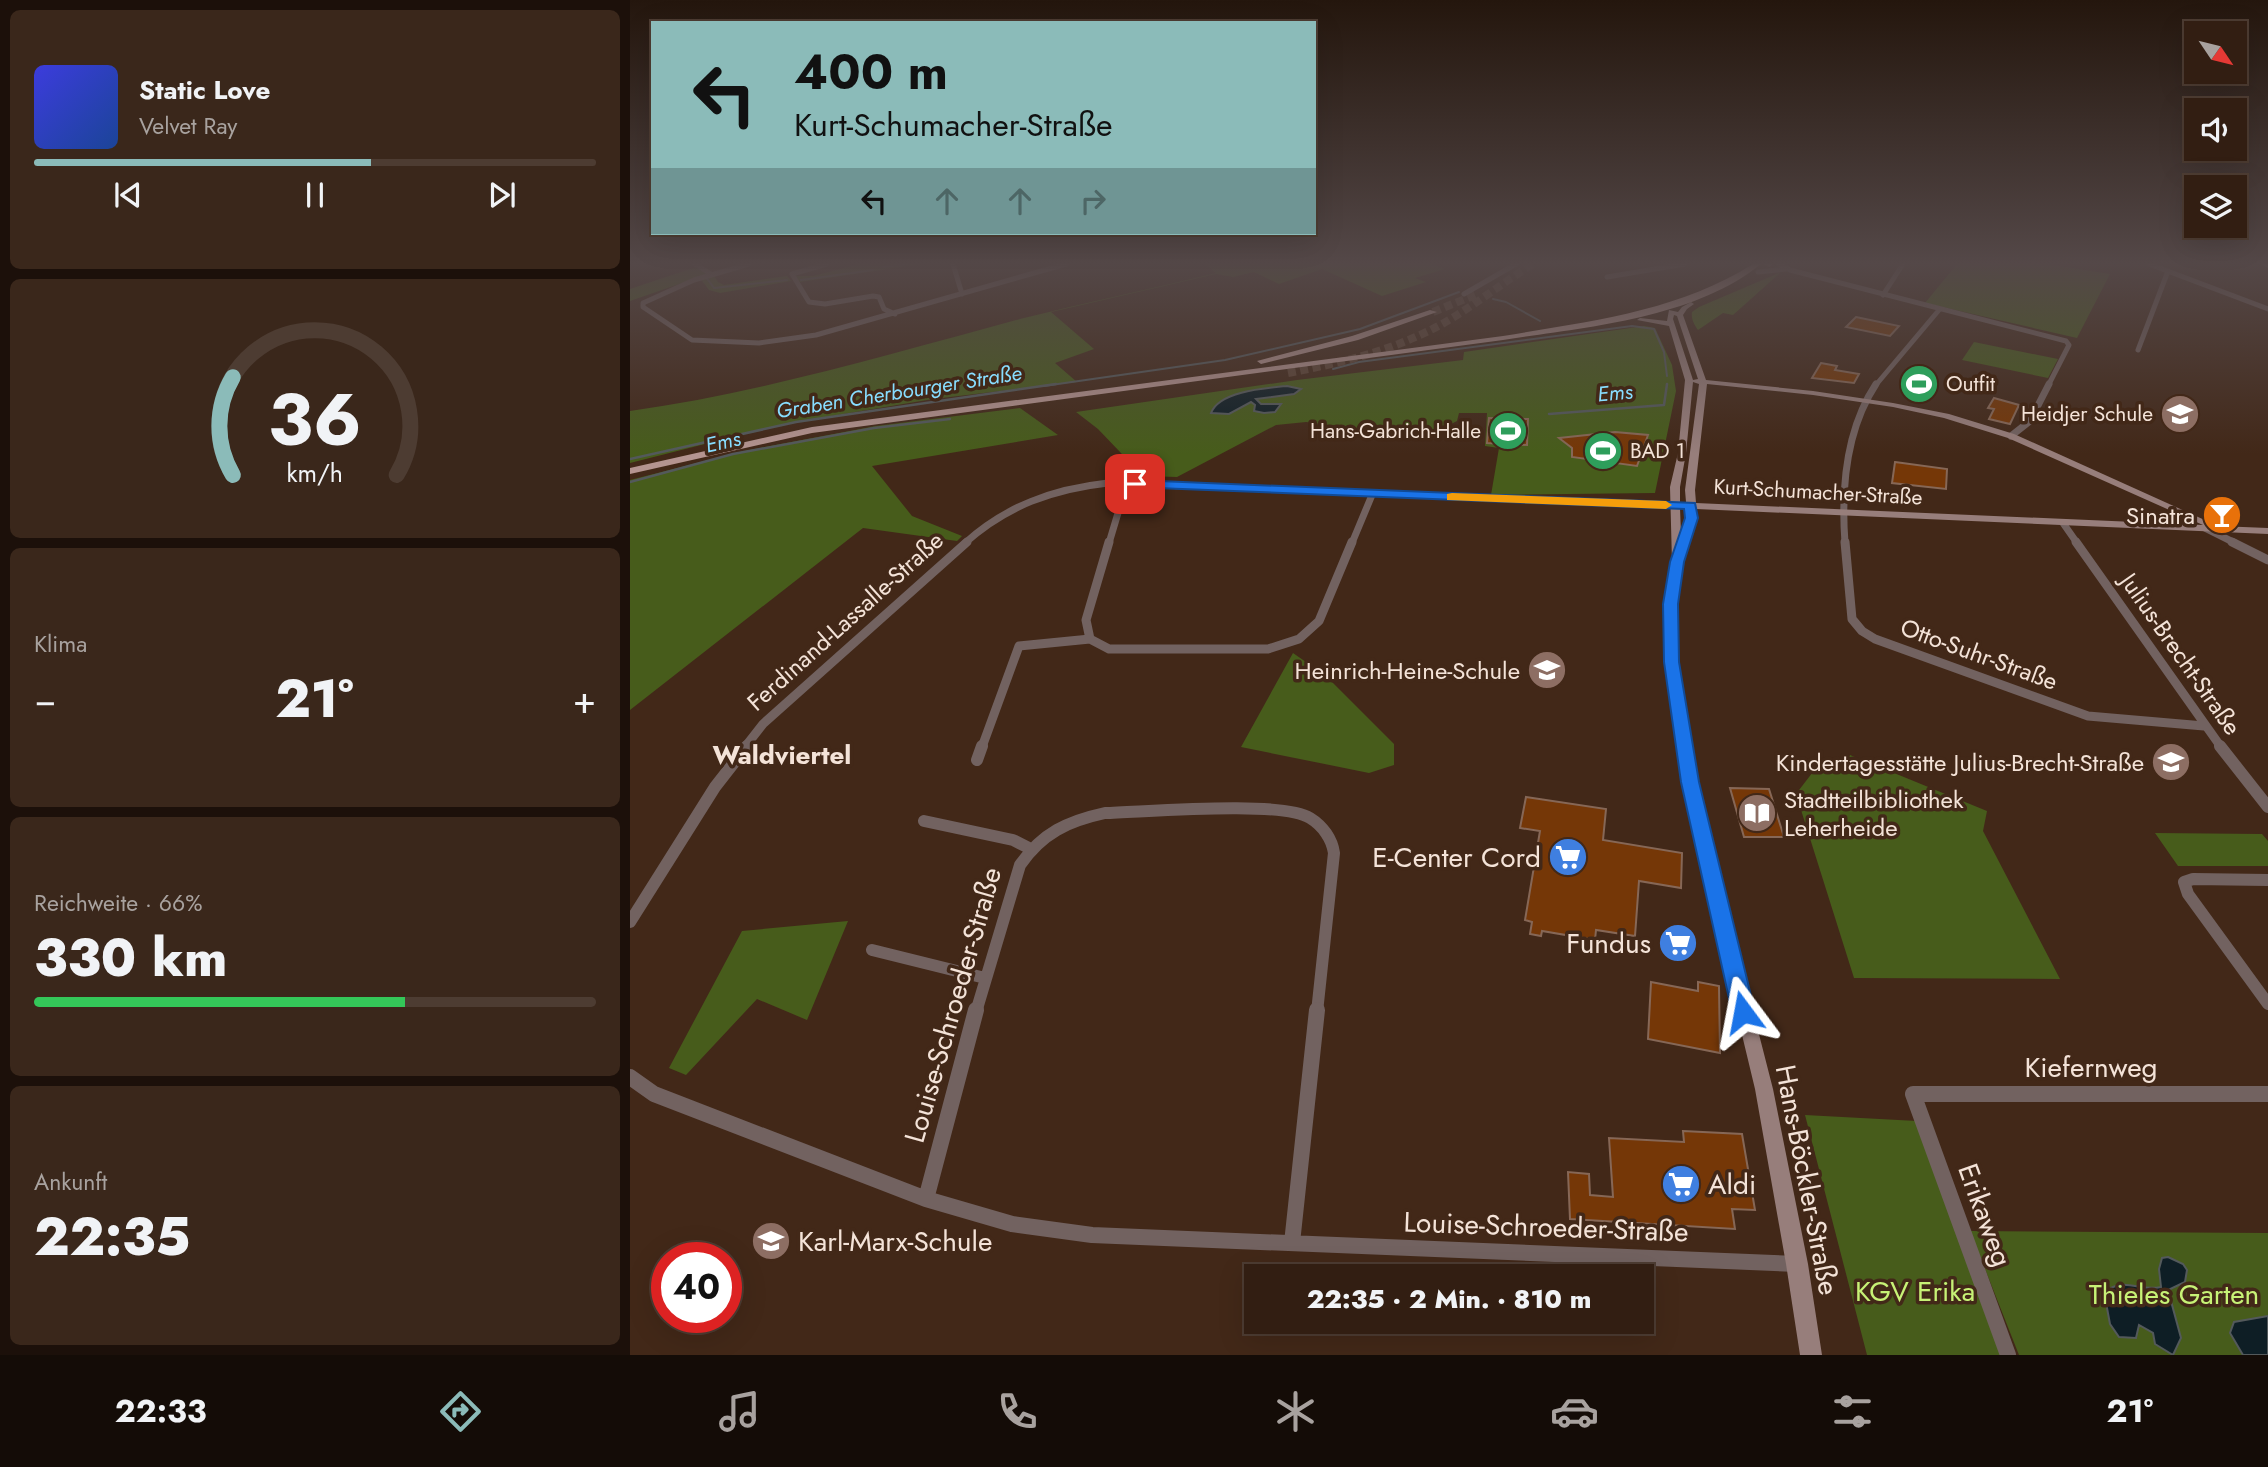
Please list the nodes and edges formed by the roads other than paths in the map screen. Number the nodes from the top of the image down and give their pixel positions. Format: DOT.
graph roads {
  1 [pos="671,327"];
  2 [pos="850,327"];
  3 [pos="1386,327"];
  4 [pos="1558,327"];
  5 [pos="1602,327"];
  6 [pos="1673,327"];
  7 [pos="1682,327"];
  8 [pos="1924,327"];
  9 [pos="2012,327"];
  10 [pos="2147,327"];
  11 [pos="1503,338"];
  12 [pos="2138,350"];
  13 [pos="1288,373"];
  14 [pos="1689,380"];
  15 [pos="1164,382"];
  16 [pos="1703,382"];
  17 [pos="1866,401"];
  18 [pos="959,410"];
  19 [pos="2011,436"];
  20 [pos="630,471"];
  21 [pos="2101,476"];
  22 [pos="1135,484"];
  23 [pos="1372,495"];
  24 [pos="1675,505"];
  25 [pos="1690,506"];
  26 [pos="1844,513"];
  27 [pos="2063,523"];
  28 [pos="2204,528"];
  29 [pos="2220,529"];
  30 [pos="2268,531"];
  31 [pos="2268,554"];
  32 [pos="2268,559"];
  33 [pos="1677,562"];
  34 [pos="1090,639"];
  35 [pos="2204,726"];
  36 [pos="977,760"];
  37 [pos="2268,807"];
  38 [pos="924,821"];
  39 [pos="1031,849"];
  40 [pos="2268,880"];
  41 [pos="630,922"];
  42 [pos="872,950"];
  43 [pos="985,978"];
  44 [pos="2268,1004"];
  45 [pos="630,1077"];
  46 [pos="1913,1094"];
  47 [pos="2268,1094"];
  48 [pos="926,1199"];
  49 [pos="1292,1243"];
  50 [pos="1797,1264"];
  51 [pos="1811,1355"];
  52 [pos="2008,1355"];
  1 -- 2 [label="street"];
  3 -- 15 [label="main road"];
  4 -- 11 [label="main road"];
  5 -- 11 [label="main road"];
  6 -- 14 [label="street, Hans-Böckler-Straße"];
  7 -- 16 [label="street, Hans-Böckler-Straße"];
  8 -- 17 [label="street, Otto-Suhr-Straße"];
  9 -- 19 [label="street"];
  10 -- 12 [label="street"];
  11 -- 15 [label="main road"];
  13 -- 18 [label="main road"];
  14 -- 16 [label="street"];
  14 -- 24 [label="street, Hans-Böckler-Straße"];
  15 -- 18 [label="main road"];
  16 -- 17 [label="street"];
  16 -- 25 [label="street, Hans-Böckler-Straße"];
  17 -- 19 [label="street"];
  17 -- 26 [label="street, Otto-Suhr-Straße"];
  18 -- 20 [label="main road"];
  19 -- 21 [label="street"];
  21 -- 28 [label="street"];
  21 -- 29 [label="street"];
  22 -- 23 [label="street, Kurt-Schumacher-Straße"];
  22 -- 34 [label="street"];
  22 -- 41 [label="street, Ferdinand-Lassalle-Straße"];
  23 -- 24 [label="street, Kurt-Schumacher-Straße"];
  23 -- 34 [label="street"];
  24 -- 25 [label="street, Kurt-Schumacher-Straße"];
  24 -- 33 [label="street, Hans-Böckler-Straße"];
  25 -- 26 [label="street, Kurt-Schumacher-Straße"];
  25 -- 33 [label="street, Hans-Böckler-Straße"];
  26 -- 27 [label="street, Kurt-Schumacher-Straße"];
  26 -- 35 [label="street, Otto-Suhr-Straße"];
  27 -- 28 [label="street, Kurt-Schumacher-Straße"];
  27 -- 35 [label="street, Julius-Brecht-Straße"];
  28 -- 29 [label="street, Kurt-Schumacher-Straße"];
  28 -- 32 [label="street"];
  29 -- 30 [label="street, Kurt-Schumacher-Straße"];
  29 -- 31 [label="street"];
  33 -- 50 [label="street, Hans-Böckler-Straße"];
  34 -- 36 [label="street"];
  35 -- 37 [label="street, Julius-Brecht-Straße"];
  38 -- 39 [label="street"];
  39 -- 43 [label="street, Louise-Schroeder-Straße"];
  39 -- 49 [label="street, Louise-Schroeder-Straße"];
  40 -- 44 [label="street"];
  42 -- 43 [label="street"];
  43 -- 48 [label="street, Louise-Schroeder-Straße"];
  45 -- 48 [label="street"];
  46 -- 47 [label="street, Kiefernweg"];
  46 -- 52 [label="street, Erikaweg"];
  48 -- 49 [label="street, Louise-Schroeder-Straße"];
  49 -- 50 [label="street, Louise-Schroeder-Straße"];
  50 -- 51 [label="street, Hans-Böckler-Straße"];
}
